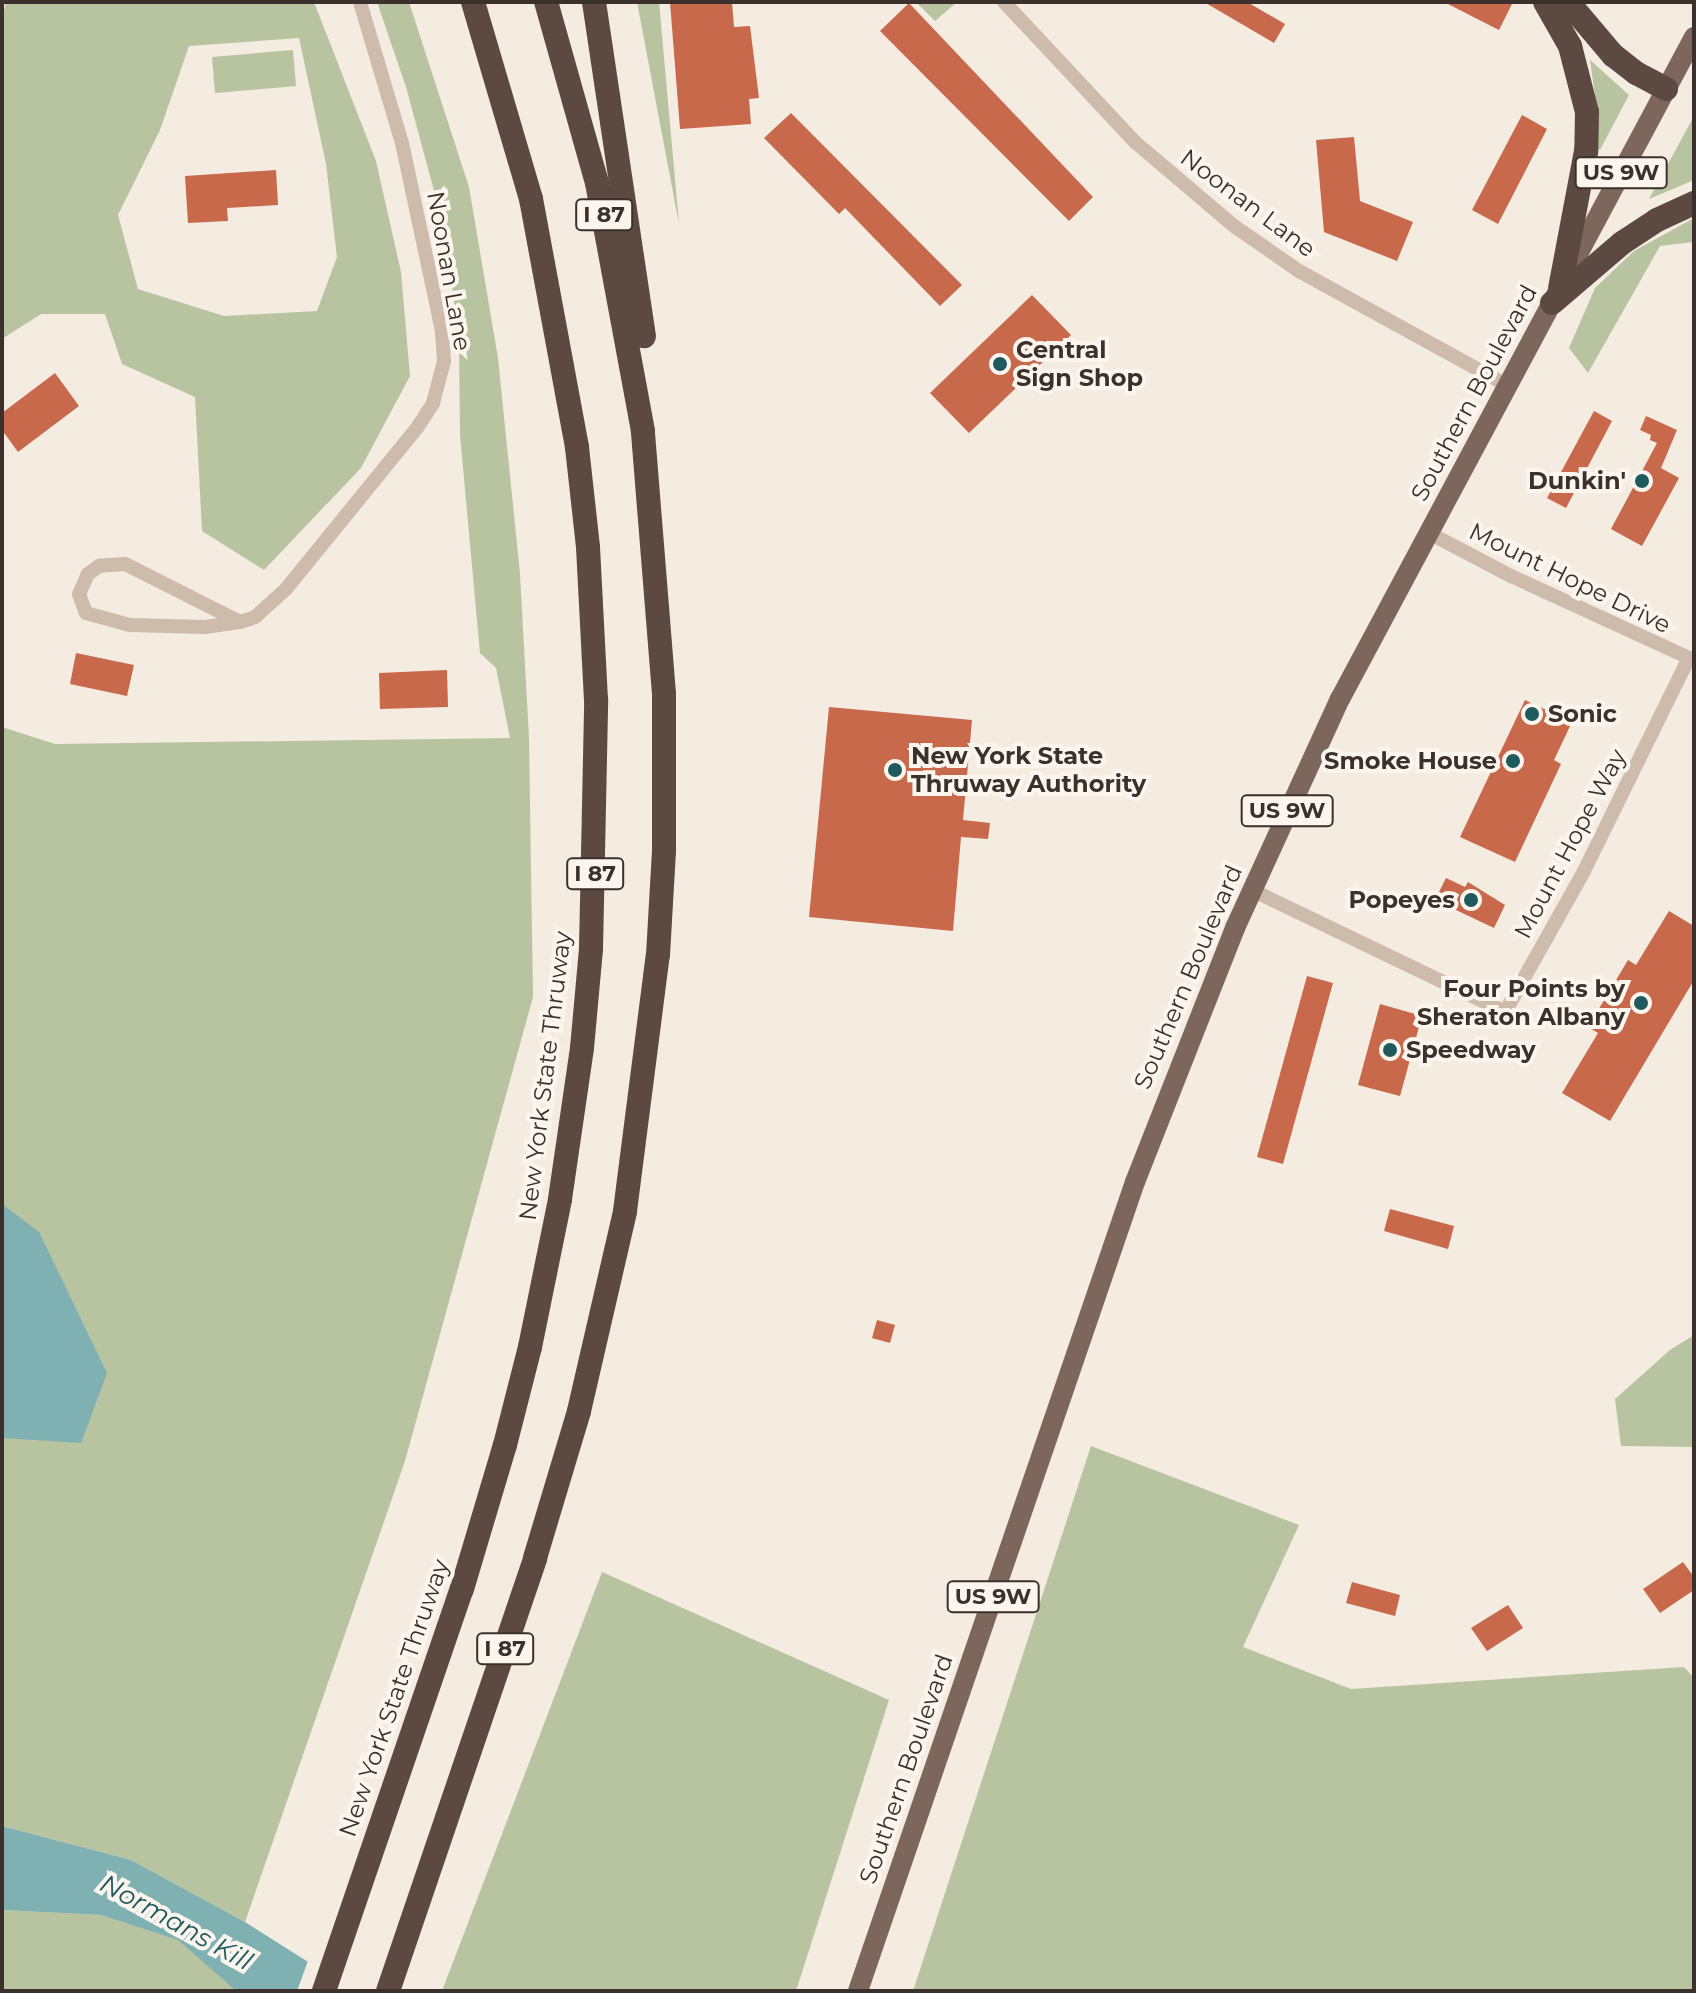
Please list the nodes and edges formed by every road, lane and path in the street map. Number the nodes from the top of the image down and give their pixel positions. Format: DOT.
graph roads {
  1 [pos="360,2"];
  2 [pos="473,2"];
  3 [pos="546,2"];
  4 [pos="594,2"];
  5 [pos="1004,2"];
  6 [pos="1545,2"];
  7 [pos="1568,2"];
  8 [pos="1694,37"];
  9 [pos="1666,89"];
  10 [pos="1694,203"];
  11 [pos="1556,295"];
  12 [pos="1508,386"];
  13 [pos="643,431"];
  14 [pos="1429,533"];
  15 [pos="240,622"];
  16 [pos="1691,659"];
  17 [pos="1252,890"];
  18 [pos="324,1991"];
  19 [pos="388,1991"];
  20 [pos="858,1991"];
  1 -- 15 [label="street, Noonan Lane"];
  2 -- 18 [label="highway, New York State Thruway / I 87"];
  3 -- 13 [label="highway, I 87"];
  4 -- 13 [label="highway"];
  5 -- 12 [label="street, Noonan Lane"];
  6 -- 11 [label="highway"];
  7 -- 9 [label="highway"];
  8 -- 9 [label="main road, Southern Boulevard / US 9W"];
  9 -- 11 [label="main road, Southern Boulevard / US 9W"];
  10 -- 11 [label="highway"];
  11 -- 12 [label="main road, Southern Boulevard / US 9W"];
  12 -- 14 [label="main road, Southern Boulevard / US 9W"];
  13 -- 19 [label="highway, I 87"];
  14 -- 16 [label="street, Mount Hope Drive"];
  14 -- 17 [label="main road, Southern Boulevard / US 9W"];
  15 -- 15 [label="street, Noonan Lane"];
  16 -- 17 [label="street, Mount Hope Way"];
  17 -- 20 [label="main road, Southern Boulevard / US 9W"];
}
